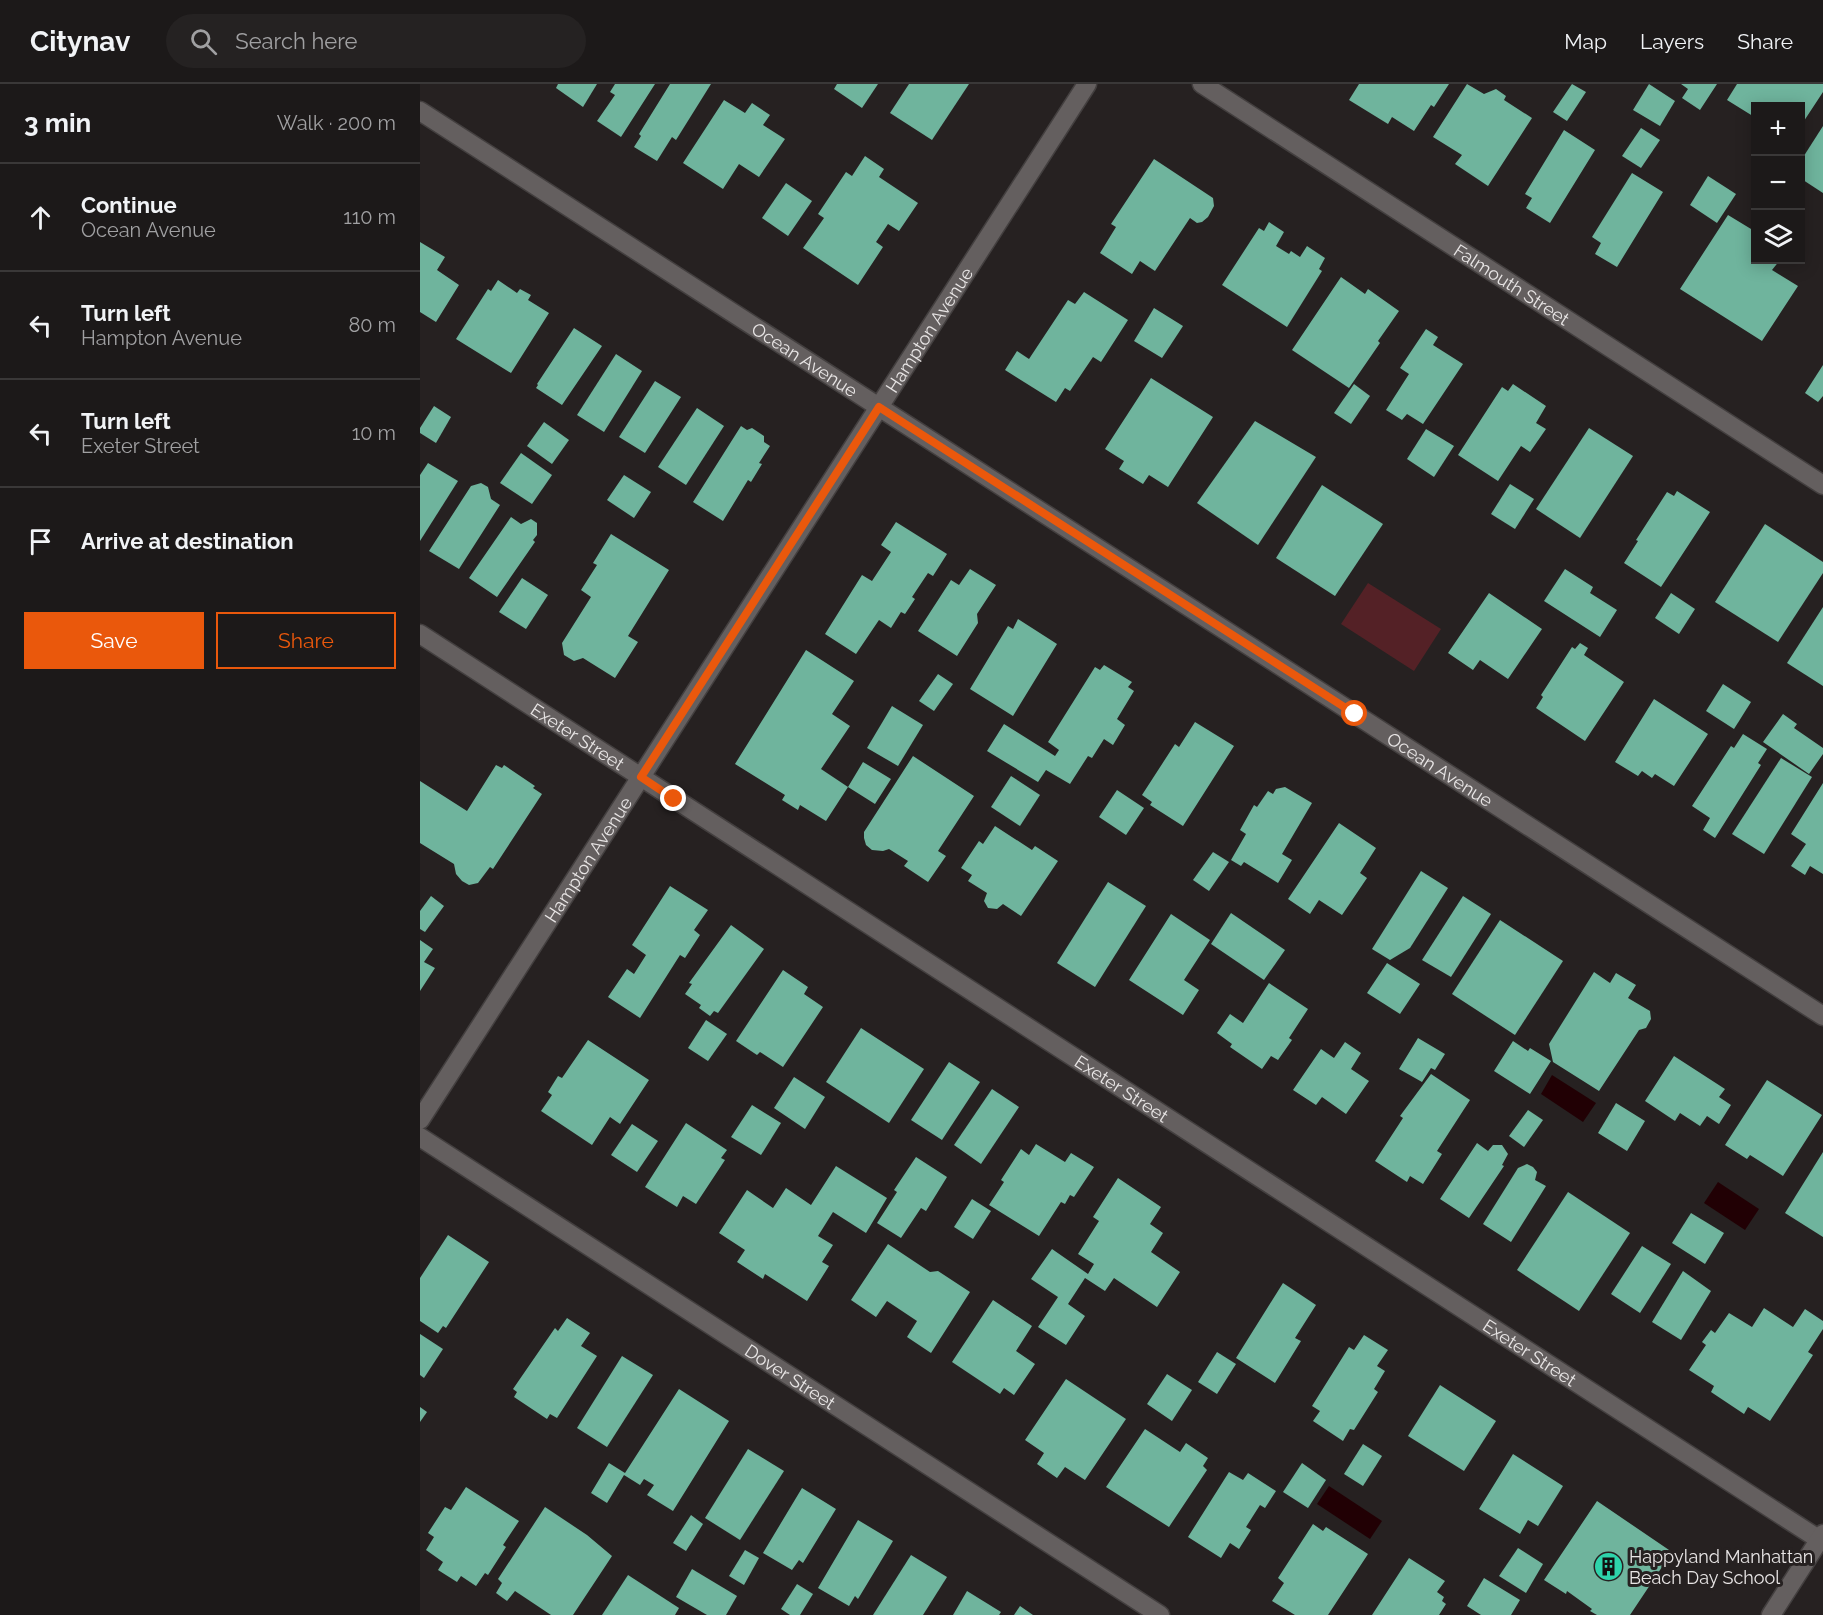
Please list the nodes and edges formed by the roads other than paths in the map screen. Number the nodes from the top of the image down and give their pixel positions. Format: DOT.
graph roads {
  1 [pos="1087,84"];
  2 [pos="1202,84"];
  3 [pos="420,111"];
  4 [pos="879,407"];
  5 [pos="1823,485"];
  6 [pos="420,634"];
  7 [pos="641,777"];
  8 [pos="1823,1016"];
  9 [pos="420,1120"];
  10 [pos="420,1137"];
  11 [pos="1822,1539"];
  12 [pos="1161,1615"];
  13 [pos="1771,1615"];
  1 -- 4 [label="street, Hampton Avenue"];
  2 -- 5 [label="street, Falmouth Street"];
  3 -- 4 [label="street, Ocean Avenue"];
  4 -- 7 [label="street, Hampton Avenue"];
  4 -- 8 [label="street, Ocean Avenue"];
  6 -- 7 [label="street, Exeter Street"];
  7 -- 9 [label="street, Hampton Avenue"];
  7 -- 11 [label="street, Exeter Street"];
  10 -- 12 [label="street, Dover Street"];
  11 -- 13 [label="street"];
}
